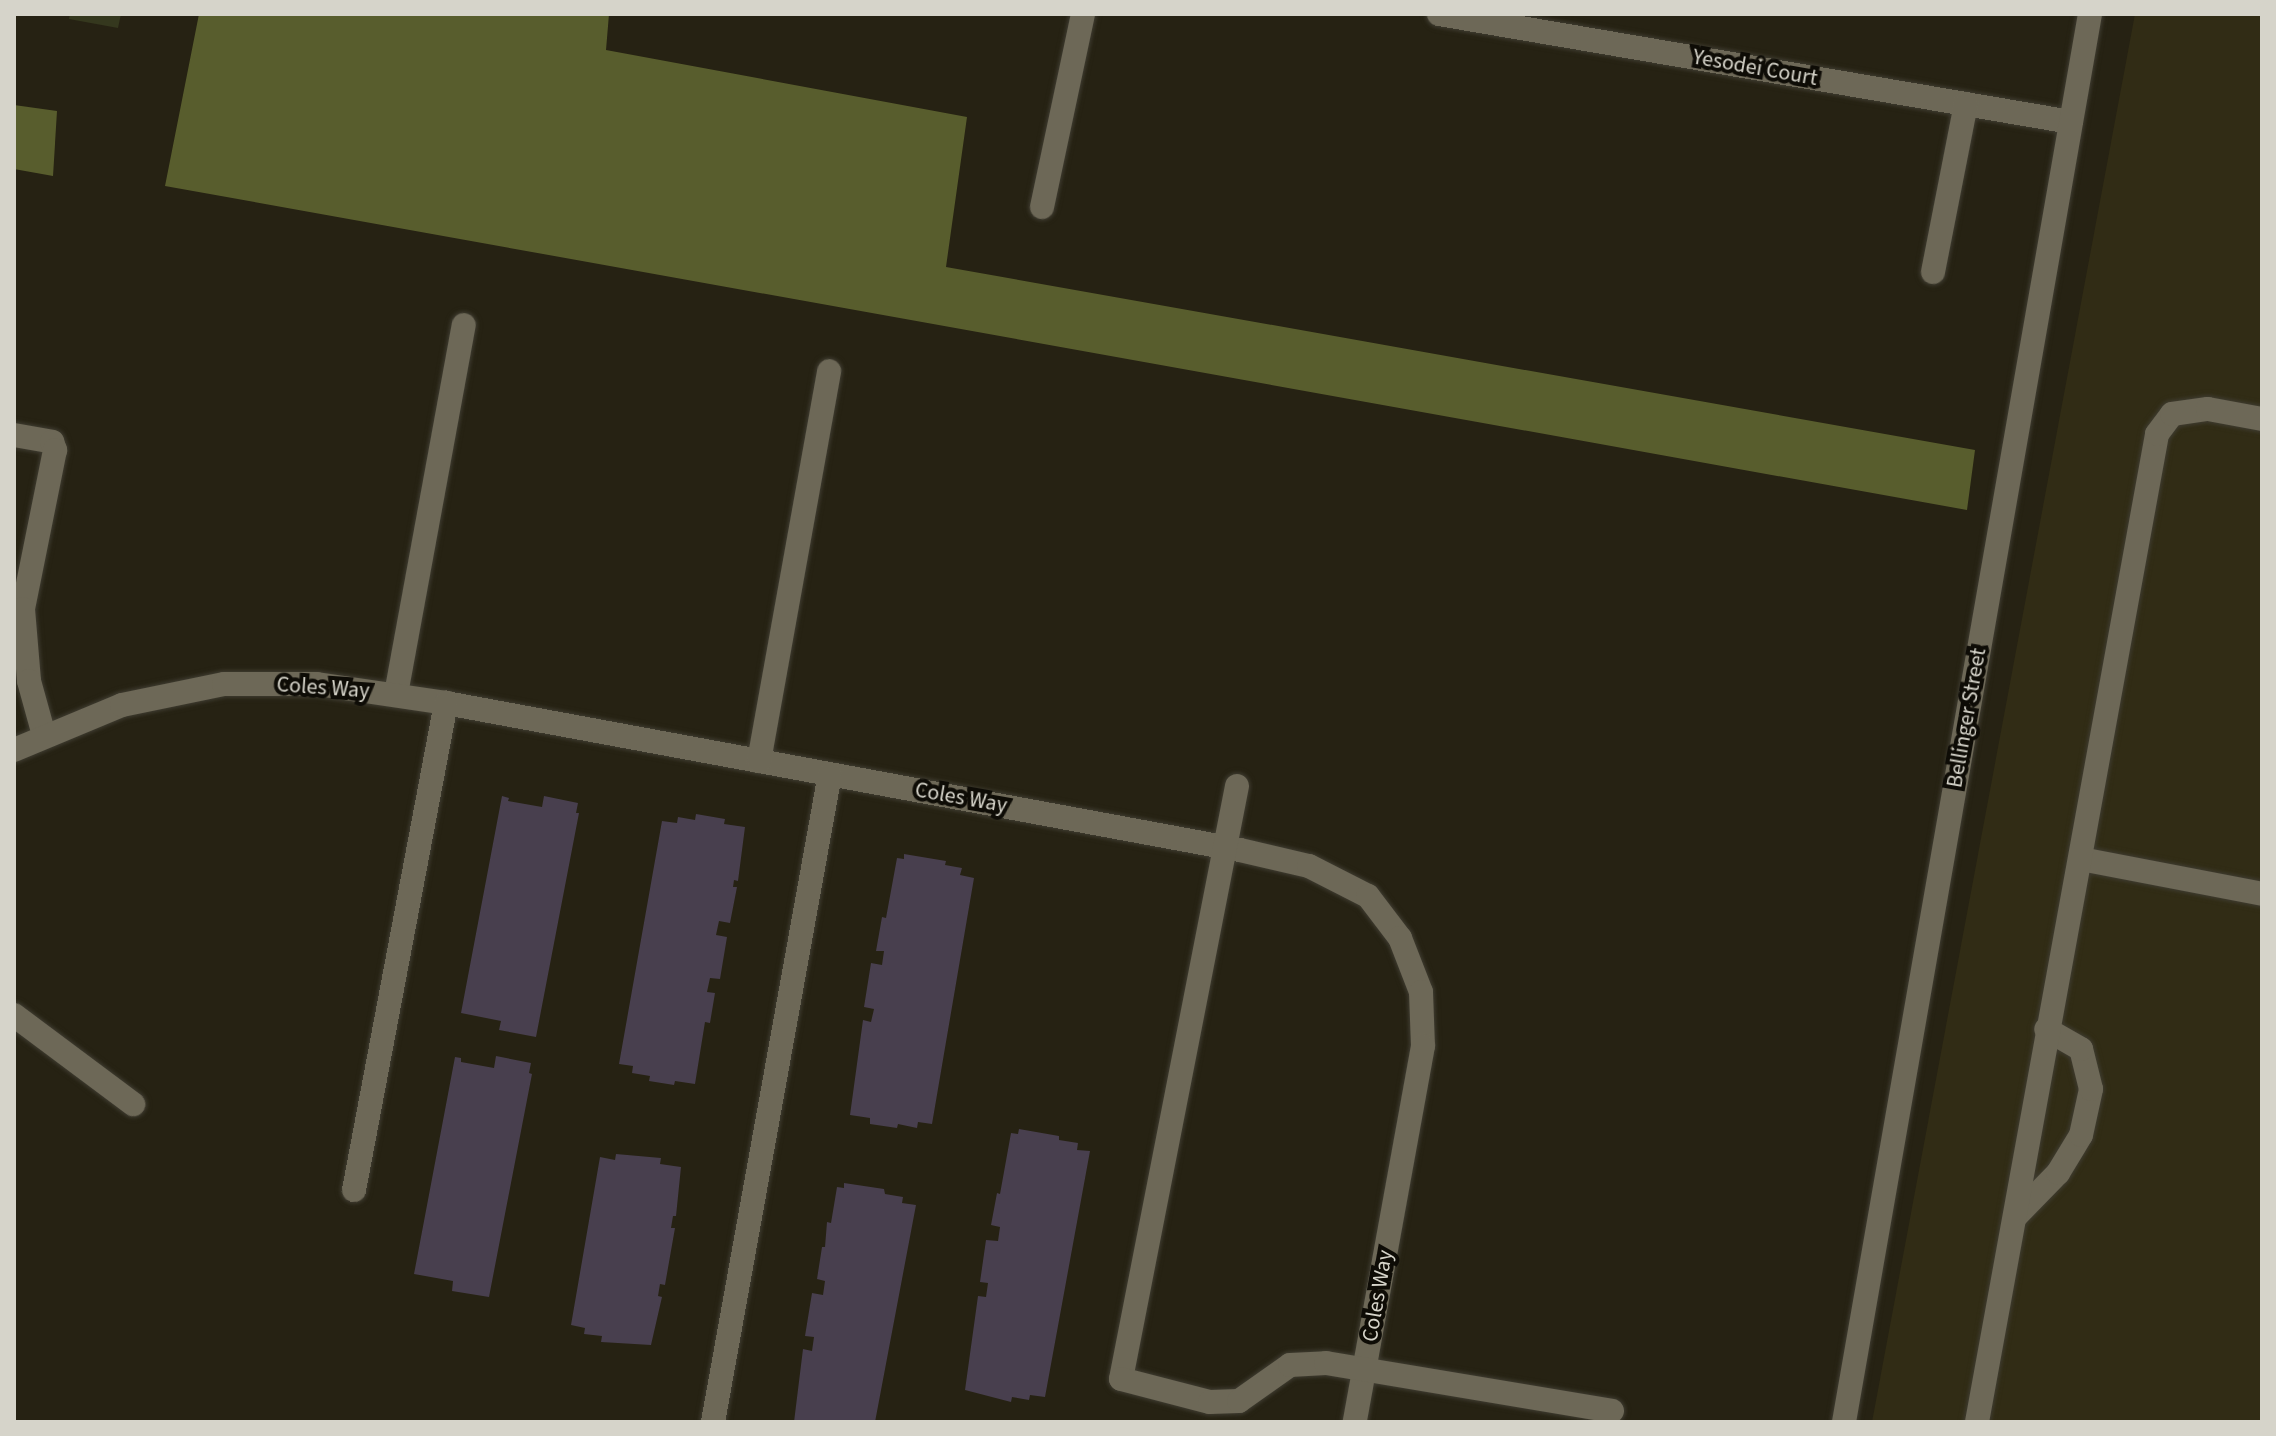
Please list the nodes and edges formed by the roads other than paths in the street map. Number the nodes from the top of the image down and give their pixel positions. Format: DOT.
graph roads {
  1 [pos="1083,14"];
  2 [pos="1439,14"];
  3 [pos="2090,14"];
  4 [pos="1966,104"];
  5 [pos="2071,122"];
  6 [pos="1042,207"];
  7 [pos="1933,272"];
  8 [pos="464,325"];
  9 [pos="829,371"];
  10 [pos="2262,419"];
  11 [pos="14,435"];
  12 [pos="21,577"];
  13 [pos="396,694"];
  14 [pos="446,703"];
  15 [pos="44,735"];
  16 [pos="14,750"];
  17 [pos="759,761"];
  18 [pos="830,774"];
  19 [pos="1237,786"];
  20 [pos="1225,847"];
  21 [pos="2081,859"];
  22 [pos="2262,894"];
  23 [pos="14,1015"];
  24 [pos="2046,1029"];
  25 [pos="133,1104"];
  26 [pos="354,1190"];
  27 [pos="2015,1217"];
  28 [pos="1365,1369"];
  29 [pos="1612,1411"];
  30 [pos="713,1422"];
  31 [pos="1355,1422"];
  32 [pos="1844,1422"];
  33 [pos="1977,1422"];
  1 -- 6 [label="street"];
  2 -- 4 [label="street, Yesodei Court"];
  3 -- 5 [label="street, Bellinger Street"];
  4 -- 5 [label="street, Yesodei Court"];
  4 -- 7 [label="street"];
  5 -- 32 [label="street, Bellinger Street"];
  8 -- 13 [label="street"];
  9 -- 17 [label="street"];
  10 -- 21 [label="street"];
  11 -- 12 [label="street"];
  12 -- 15 [label="street"];
  13 -- 14 [label="street, Coles Way"];
  13 -- 15 [label="street, Coles Way"];
  14 -- 17 [label="street, Coles Way"];
  14 -- 26 [label="street"];
  15 -- 16 [label="street, Coles Way"];
  17 -- 18 [label="street, Coles Way"];
  18 -- 20 [label="street, Coles Way"];
  18 -- 30 [label="street"];
  19 -- 20 [label="street"];
  20 -- 28 [label="street, Coles Way"];
  20 -- 28 [label="street"];
  21 -- 22 [label="street"];
  21 -- 24 [label="street"];
  23 -- 25 [label="street"];
  24 -- 27 [label="street"];
  24 -- 27 [label="street"];
  27 -- 33 [label="street"];
  28 -- 29 [label="street"];
  28 -- 31 [label="street, Coles Way"];
}
